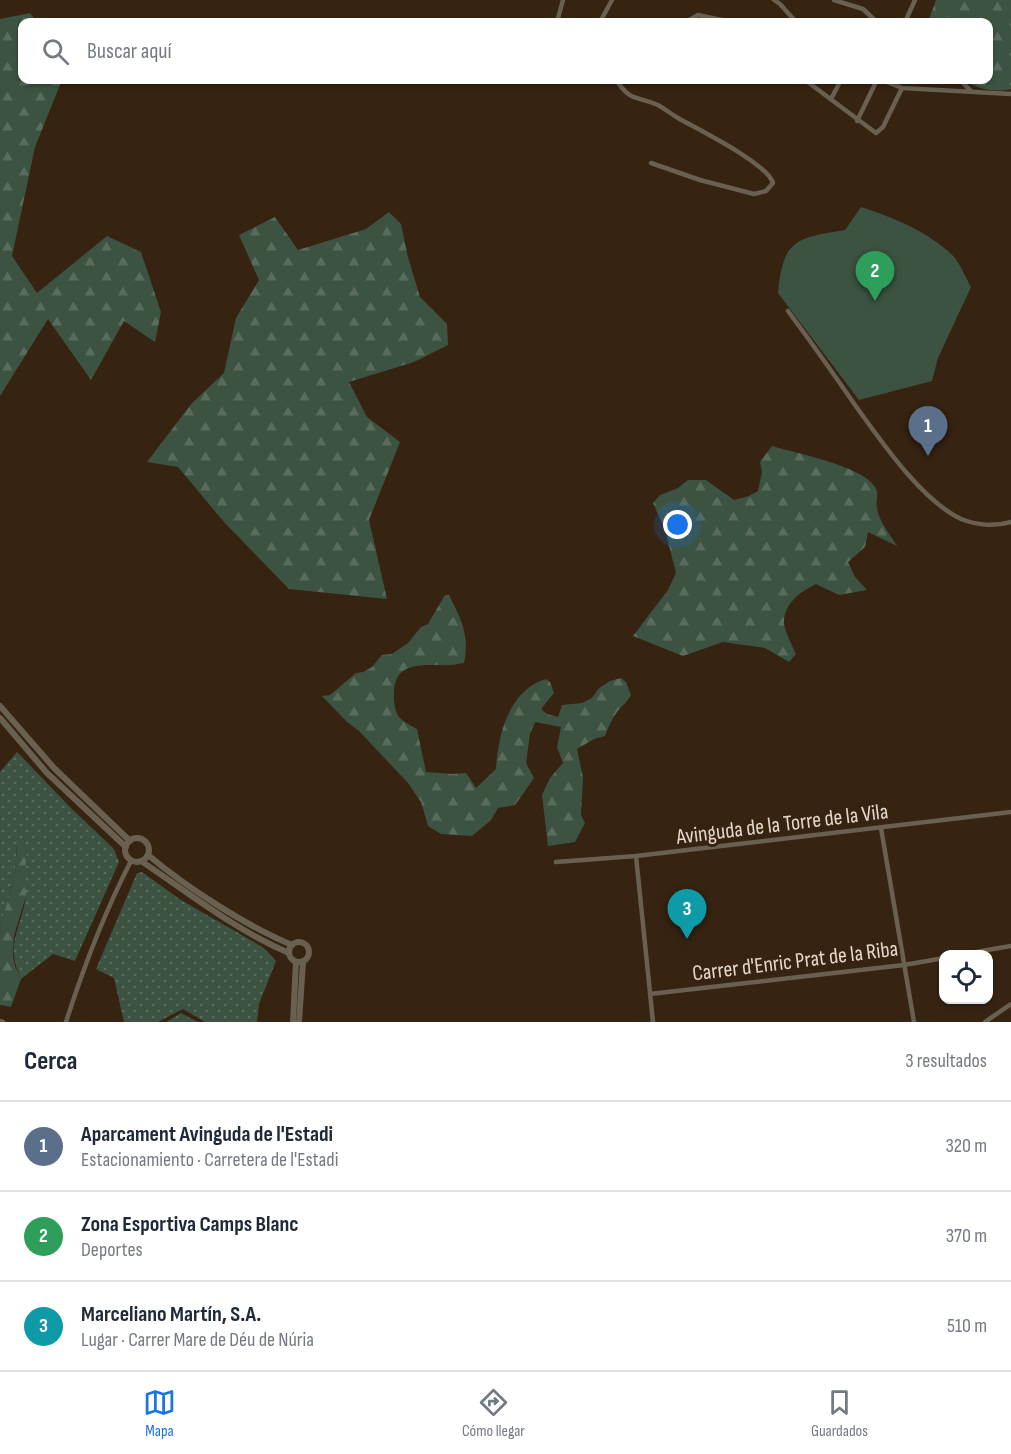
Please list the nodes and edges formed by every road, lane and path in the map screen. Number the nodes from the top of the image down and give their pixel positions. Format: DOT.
graph roads {
  1 [pos="563,0"];
  2 [pos="612,0"];
  3 [pos="774,0"];
  4 [pos="834,0"];
  5 [pos="915,0"];
  6 [pos="781,2"];
  7 [pos="558,18"];
  8 [pos="602,18"];
  9 [pos="693,18"];
  10 [pos="712,18"];
  11 [pos="793,18"];
  12 [pos="873,18"];
  13 [pos="907,18"];
  14 [pos="618,84"];
  15 [pos="810,84"];
  16 [pos="839,84"];
  17 [pos="875,84"];
  18 [pos="892,84"];
  19 [pos="964,84"];
  20 [pos="902,88"];
  21 [pos="971,91"];
  22 [pos="1011,94"];
  23 [pos="831,99"];
  24 [pos="857,120"];
  25 [pos="651,163"];
  26 [pos="788,310"];
  27 [pos="1011,522"];
  28 [pos="0,706"];
  29 [pos="0,718"];
  30 [pos="1011,812"];
  31 [pos="881,828"];
  32 [pos="130,841"];
  33 [pos="126,848"];
  34 [pos="148,855"];
  35 [pos="636,856"];
  36 [pos="131,861"];
  37 [pos="141,861"];
  38 [pos="556,862"];
  39 [pos="292,945"];
  40 [pos="1011,946"];
  41 [pos="988,950"];
  42 [pos="289,953"];
  43 [pos="939,959"];
  44 [pos="299,962"];
  45 [pos="904,965"];
  46 [pos="650,994"];
  47 [pos="1011,1004"];
  48 [pos="66,1022"];
  49 [pos="293,1022"];
  50 [pos="299,1022"];
  51 [pos="653,1022"];
  52 [pos="914,1022"];
  53 [pos="985,1022"];
  1 -- 7 [label="street"];
  2 -- 8 [label="street"];
  3 -- 6 [label="street"];
  4 -- 12 [label="street"];
  5 -- 13 [label="street"];
  6 -- 11 [label="street"];
  9 -- 10 [label="street"];
  14 -- 25 [label="street"];
  15 -- 23 [label="street"];
  16 -- 23 [label="street"];
  17 -- 24 [label="street"];
  18 -- 20 [label="street"];
  19 -- 21 [label="street"];
  20 -- 21 [label="street"];
  20 -- 24 [label="street"];
  21 -- 22 [label="street"];
  23 -- 24 [label="street"];
  26 -- 27 [label="street"];
  28 -- 32 [label="street"];
  29 -- 33 [label="street"];
  30 -- 31 [label="street, Avinguda de la Torre de la Vila"];
  31 -- 35 [label="street, Avinguda de la Torre de la Vila"];
  31 -- 45 [label="street"];
  32 -- 33 [label="street"];
  32 -- 34 [label="street"];
  33 -- 36 [label="street"];
  34 -- 37 [label="street"];
  34 -- 39 [label="street"];
  35 -- 38 [label="street, Avinguda de la Torre de la Vila"];
  35 -- 46 [label="street"];
  36 -- 37 [label="street"];
  36 -- 48 [label="street"];
  37 -- 42 [label="street"];
  39 -- 42 [label="street"];
  39 -- 44 [label="street"];
  40 -- 41 [label="street"];
  42 -- 44 [label="street"];
  43 -- 45 [label="street, Carrer d'Enric Prat de la Riba"];
  44 -- 49 [label="street"];
  44 -- 50 [label="street"];
  45 -- 46 [label="street, Carrer d'Enric Prat de la Riba"];
  45 -- 52 [label="street"];
  46 -- 51 [label="street"];
  47 -- 53 [label="street"];
}
